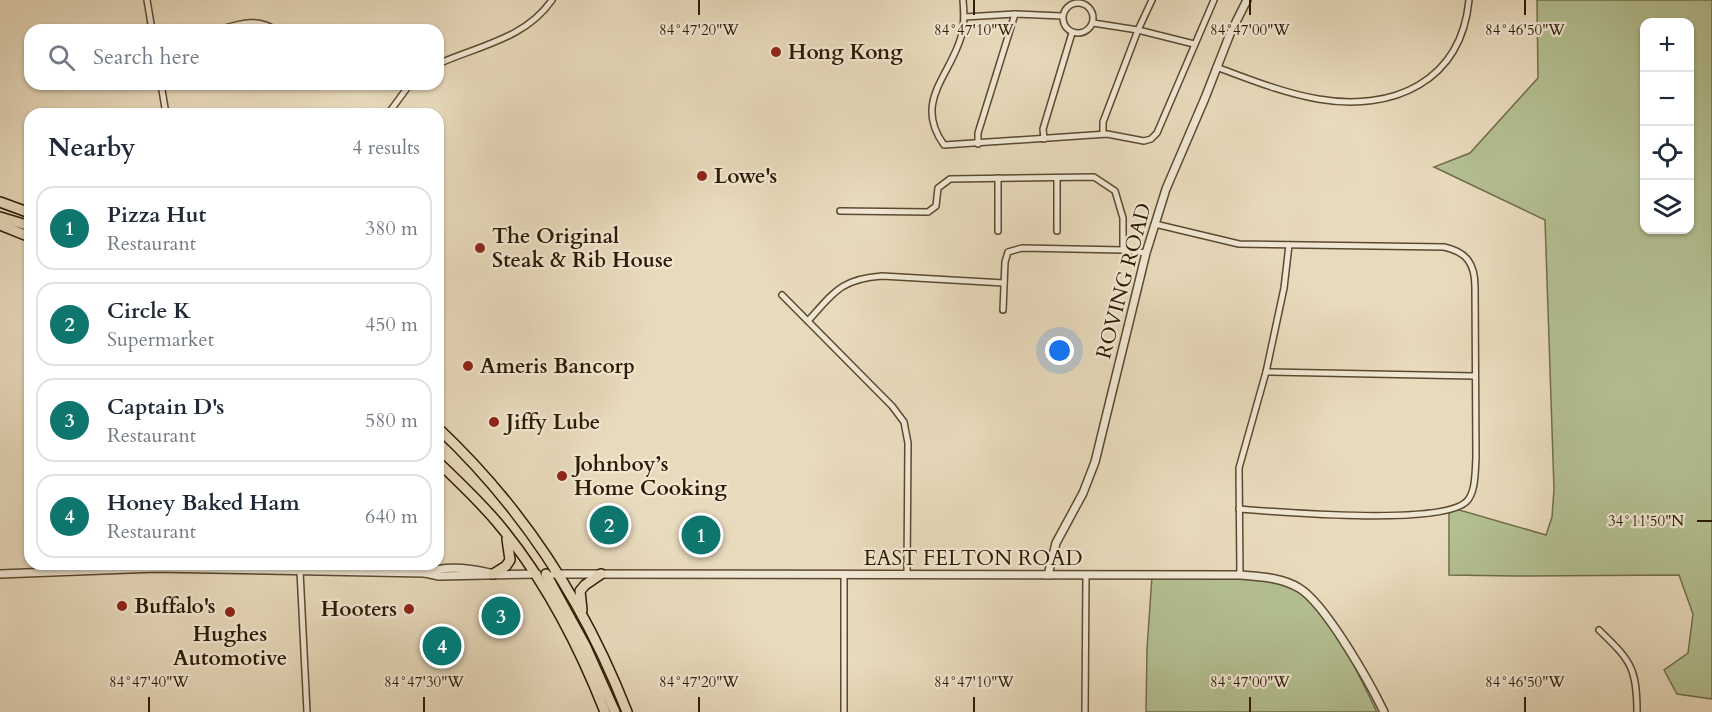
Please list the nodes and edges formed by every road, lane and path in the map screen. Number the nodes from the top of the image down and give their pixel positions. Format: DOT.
graph roads {
  1 [pos="147,0"];
  2 [pos="552,0"];
  3 [pos="963,0"];
  4 [pos="1152,0"];
  5 [pos="1214,0"];
  6 [pos="1247,0"];
  7 [pos="1469,0"];
  8 [pos="1078,1"];
  9 [pos="1015,14"];
  10 [pos="1062,16"];
  11 [pos="964,17"];
  12 [pos="1093,23"];
  13 [pos="151,24"];
  14 [pos="241,24"];
  15 [pos="264,24"];
  16 [pos="1138,30"];
  17 [pos="1072,33"];
  18 [pos="1194,44"];
  19 [pos="444,59"];
  20 [pos="448,59"];
  21 [pos="444,61"];
  22 [pos="1216,67"];
  23 [pos="162,90"];
  24 [pos="406,90"];
  25 [pos="165,108"];
  26 [pos="392,108"];
  27 [pos="1103,134"];
  28 [pos="1044,138"];
  29 [pos="978,144"];
  30 [pos="998,178"];
  31 [pos="1058,178"];
  32 [pos="0,202"];
  33 [pos="24,211"];
  34 [pos="840,211"];
  35 [pos="0,217"];
  36 [pos="24,224"];
  37 [pos="1155,224"];
  38 [pos="0,225"];
  39 [pos="998,231"];
  40 [pos="1057,231"];
  41 [pos="24,235"];
  42 [pos="1289,245"];
  43 [pos="1123,250"];
  44 [pos="1146,253"];
  45 [pos="1004,283"];
  46 [pos="782,295"];
  47 [pos="1003,310"];
  48 [pos="808,321"];
  49 [pos="1266,372"];
  50 [pos="1474,376"];
  51 [pos="444,434"];
  52 [pos="444,468"];
  53 [pos="1239,509"];
  54 [pos="505,534"];
  55 [pos="444,568"];
  56 [pos="103,570"];
  57 [pos="296,570"];
  58 [pos="348,570"];
  59 [pos="433,570"];
  60 [pos="0,574"];
  61 [pos="494,574"];
  62 [pos="535,574"];
  63 [pos="546,574"];
  64 [pos="558,574"];
  65 [pos="601,574"];
  66 [pos="844,574"];
  67 [pos="907,574"];
  68 [pos="1048,575"];
  69 [pos="1086,575"];
  70 [pos="1240,576"];
  71 [pos="584,618"];
  72 [pos="1599,630"];
  73 [pos="308,712"];
  74 [pos="605,712"];
  75 [pos="615,712"];
  76 [pos="627,712"];
  77 [pos="844,712"];
  78 [pos="1085,712"];
  79 [pos="1384,712"];
  80 [pos="1637,712"];
  1 -- 13 [label="street"];
  2 -- 20 [label="street"];
  3 -- 11 [label="street"];
  4 -- 16 [label="street"];
  5 -- 18 [label="street"];
  6 -- 22 [label="street, ROVING ROAD"];
  7 -- 22 [label="street"];
  8 -- 10 [label="street"];
  8 -- 12 [label="street"];
  9 -- 10 [label="street"];
  9 -- 11 [label="street"];
  9 -- 29 [label="street"];
  10 -- 17 [label="street"];
  11 -- 29 [label="street"];
  12 -- 16 [label="street"];
  12 -- 17 [label="street"];
  14 -- 15 [label="street"];
  16 -- 18 [label="street"];
  16 -- 27 [label="street"];
  17 -- 28 [label="street"];
  18 -- 27 [label="street"];
  19 -- 20 [label="street"];
  20 -- 21 [label="street"];
  22 -- 37 [label="street, ROVING ROAD"];
  23 -- 25 [label="street"];
  24 -- 26 [label="street"];
  27 -- 28 [label="street"];
  28 -- 29 [label="street"];
  30 -- 31 [label="street"];
  30 -- 34 [label="street"];
  30 -- 39 [label="street"];
  31 -- 40 [label="street"];
  31 -- 43 [label="street"];
  32 -- 33 [label="main road"];
  35 -- 36 [label="main road"];
  37 -- 42 [label="street"];
  37 -- 44 [label="street, ROVING ROAD"];
  38 -- 41 [label="main road"];
  42 -- 49 [label="street"];
  42 -- 50 [label="street"];
  43 -- 44 [label="street"];
  43 -- 45 [label="street"];
  44 -- 68 [label="street, ROVING ROAD"];
  45 -- 47 [label="street"];
  45 -- 48 [label="street"];
  46 -- 48 [label="street"];
  48 -- 67 [label="street"];
  49 -- 50 [label="street"];
  49 -- 53 [label="street"];
  50 -- 53 [label="street"];
  51 -- 64 [label="main road"];
  52 -- 54 [label="main road"];
  53 -- 70 [label="street"];
  54 -- 61 [label="main road"];
  54 -- 62 [label="main road"];
  55 -- 61 [label="street, EAST FELTON ROAD"];
  56 -- 60 [label="street, EAST FELTON ROAD"];
  57 -- 73 [label="street"];
  58 -- 59 [label="street, EAST FELTON ROAD"];
  61 -- 62 [label="street, EAST FELTON ROAD"];
  62 -- 63 [label="street, EAST FELTON ROAD"];
  62 -- 74 [label="main road"];
  63 -- 64 [label="street, EAST FELTON ROAD"];
  63 -- 75 [label="main road"];
  64 -- 65 [label="street, EAST FELTON ROAD"];
  64 -- 71 [label="main road"];
  65 -- 66 [label="street, EAST FELTON ROAD"];
  65 -- 71 [label="main road"];
  66 -- 67 [label="street, EAST FELTON ROAD"];
  66 -- 77 [label="street"];
  67 -- 68 [label="street, EAST FELTON ROAD"];
  68 -- 69 [label="street, EAST FELTON ROAD"];
  69 -- 70 [label="street, EAST FELTON ROAD"];
  69 -- 78 [label="street"];
  70 -- 79 [label="street, EAST FELTON ROAD"];
  71 -- 76 [label="main road"];
  72 -- 80 [label="street"];
}
